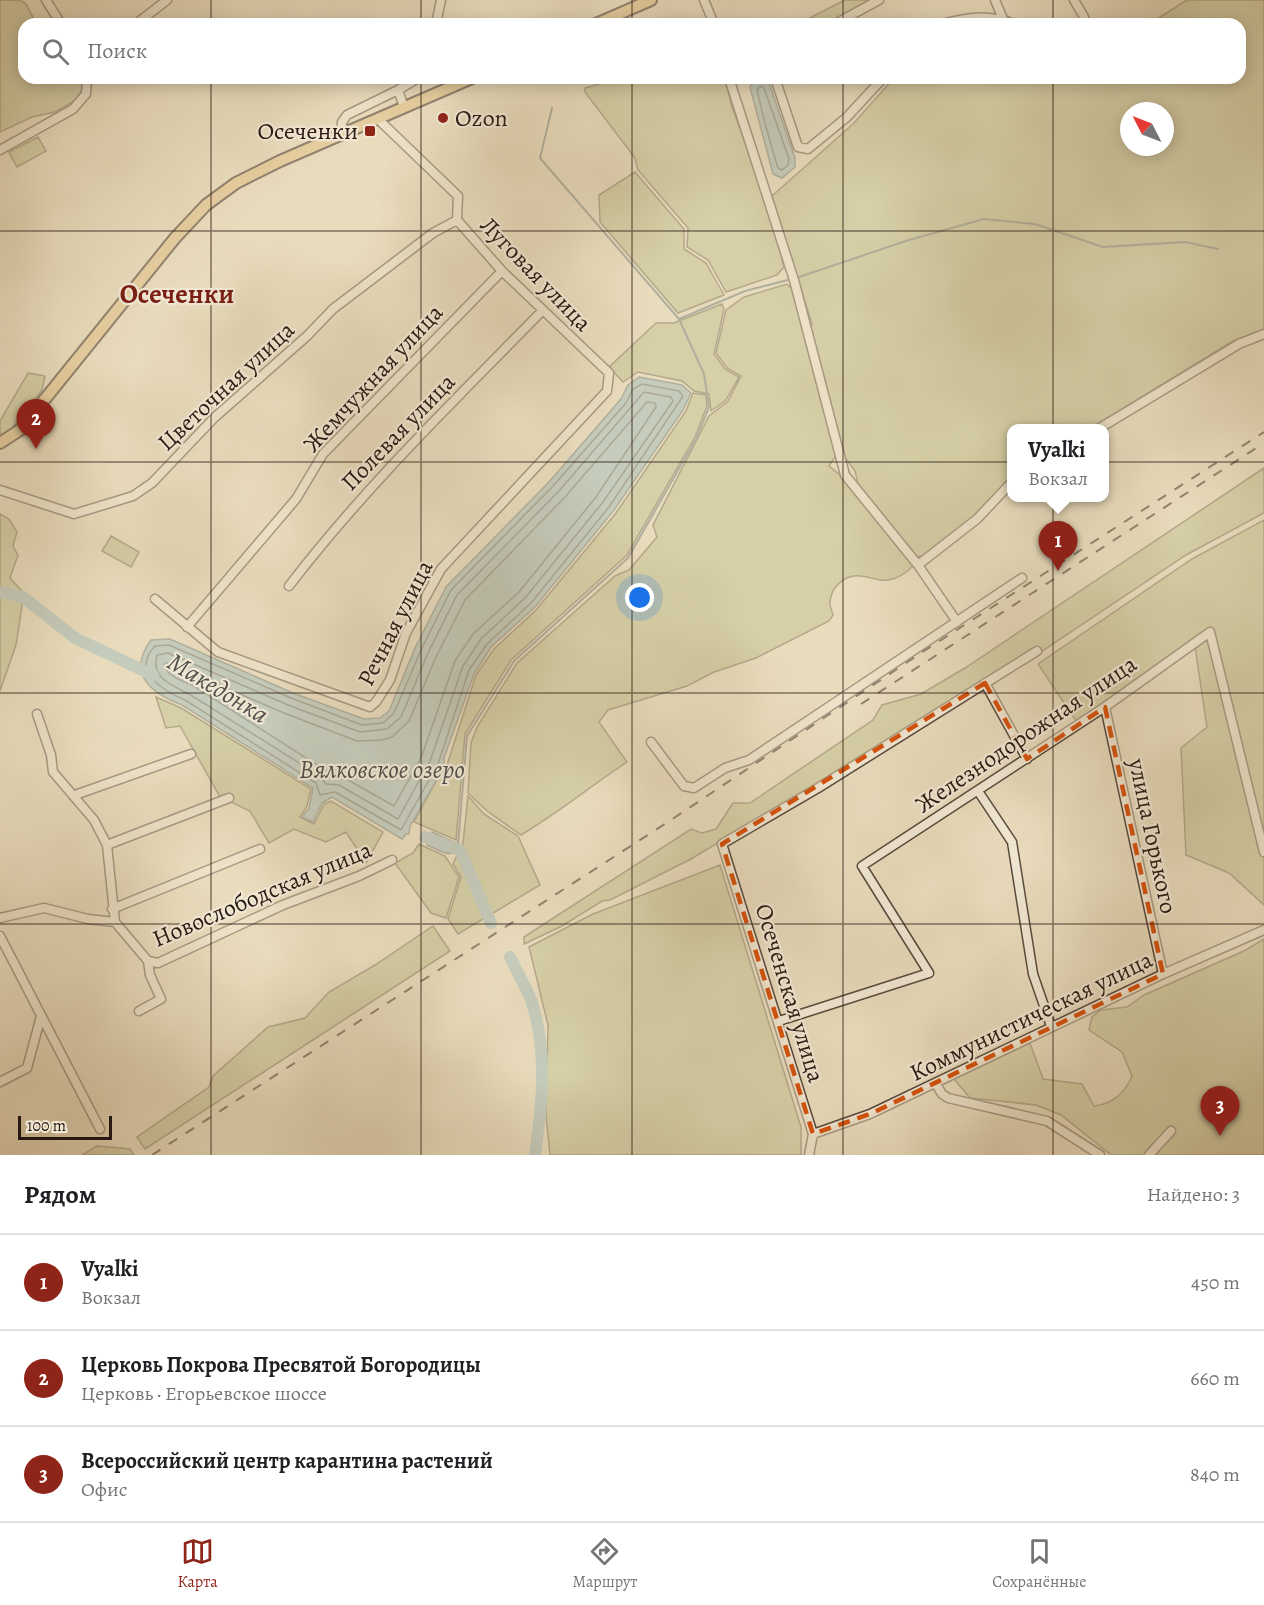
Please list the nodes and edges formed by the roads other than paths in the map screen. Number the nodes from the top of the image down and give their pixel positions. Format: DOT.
graph roads {
  1 [pos="46,0"];
  2 [pos="167,0"];
  3 [pos="441,0"];
  4 [pos="651,0"];
  5 [pos="704,0"];
  6 [pos="879,0"];
  7 [pos="995,0"];
  8 [pos="1074,0"];
  9 [pos="57,18"];
  10 [pos="144,18"];
  11 [pos="437,18"];
  12 [pos="610,18"];
  13 [pos="712,18"];
  14 [pos="846,18"];
  15 [pos="1003,18"];
  16 [pos="1084,18"];
  17 [pos="87,84"];
  18 [pos="408,84"];
  19 [pos="458,84"];
  20 [pos="731,84"];
  21 [pos="777,84"];
  22 [pos="877,84"];
  23 [pos="398,90"];
  24 [pos="404,107"];
  25 [pos="378,119"];
  26 [pos="342,134"];
  27 [pos="0,150"];
  28 [pos="457,220"];
  29 [pos="502,271"];
  30 [pos="542,311"];
  31 [pos="1264,334"];
  32 [pos="609,373"];
  33 [pos="1108,424"];
  34 [pos="0,443"];
  35 [pos="1007,486"];
  36 [pos="0,490"];
  37 [pos="918,565"];
  38 [pos="1022,578"];
  39 [pos="289,586"];
  40 [pos="154,599"];
  41 [pos="957,622"];
  42 [pos="187,627"];
  43 [pos="1037,651"];
  44 [pos="985,683"];
  45 [pos="1105,707"];
  46 [pos="37,714"];
  47 [pos="651,742"];
  48 [pos="191,754"];
  49 [pos="1028,759"];
  50 [pos="978,791"];
  51 [pos="75,795"];
  52 [pos="229,798"];
  53 [pos="107,845"];
  54 [pos="260,849"];
  55 [pos="1264,852"];
  56 [pos="392,860"];
  57 [pos="112,909"];
  58 [pos="0,918"];
  59 [pos="116,922"];
  60 [pos="1264,930"];
  61 [pos="0,936"];
  62 [pos="148,961"];
  63 [pos="1163,974"];
  64 [pos="139,1011"];
  65 [pos="41,1016"];
  66 [pos="779,1021"];
  67 [pos="1051,1026"];
  68 [pos="0,1082"];
  69 [pos="936,1084"];
  70 [pos="100,1129"];
  71 [pos="1171,1131"];
  72 [pos="813,1134"];
  73 [pos="808,1155"];
  74 [pos="1100,1155"];
  75 [pos="1149,1155"];
  1 -- 9 [label="street"];
  2 -- 10 [label="street"];
  3 -- 11 [label="street"];
  4 -- 12 [label="main road"];
  5 -- 13 [label="street"];
  6 -- 14 [label="street"];
  7 -- 15 [label="street"];
  8 -- 16 [label="street"];
  17 -- 27 [label="street"];
  18 -- 23 [label="street"];
  19 -- 24 [label="main road"];
  20 -- 37 [label="street"];
  21 -- 22 [label="street"];
  23 -- 24 [label="street"];
  23 -- 26 [label="street"];
  24 -- 25 [label="main road"];
  25 -- 26 [label="main road"];
  25 -- 28 [label="street, Луговая улица"];
  26 -- 34 [label="main road"];
  28 -- 29 [label="street, Луговая улица"];
  28 -- 36 [label="street, Цветочная улица"];
  29 -- 30 [label="street, Луговая улица"];
  29 -- 42 [label="street, Жемчужная улица"];
  30 -- 32 [label="street, Луговая улица"];
  30 -- 39 [label="street, Полевая улица"];
  31 -- 33 [label="street"];
  32 -- 42 [label="street, Речная улица"];
  35 -- 37 [label="street"];
  37 -- 41 [label="street"];
  38 -- 41 [label="street"];
  40 -- 42 [label="street, Речная улица"];
  41 -- 47 [label="street"];
  43 -- 44 [label="street"];
  44 -- 49 [label="street"];
  44 -- 66 [label="street, Осеченская улица"];
  45 -- 49 [label="street, Железнодорожная улица"];
  45 -- 55 [label="street, Железнодорожная улица"];
  45 -- 63 [label="street, улица Горького"];
  46 -- 51 [label="street"];
  48 -- 51 [label="street"];
  49 -- 50 [label="street, Железнодорожная улица"];
  50 -- 66 [label="street, Железнодорожная улица"];
  50 -- 67 [label="street"];
  51 -- 53 [label="street"];
  52 -- 53 [label="street"];
  53 -- 57 [label="street"];
  54 -- 57 [label="street"];
  56 -- 62 [label="street, Новослободская улица"];
  57 -- 59 [label="street"];
  58 -- 59 [label="street"];
  59 -- 62 [label="street"];
  60 -- 63 [label="street, Коммунистическая улица"];
  61 -- 65 [label="street"];
  62 -- 64 [label="street"];
  63 -- 67 [label="street, Коммунистическая улица"];
  65 -- 68 [label="street"];
  65 -- 70 [label="street"];
  66 -- 72 [label="street, Осеченская улица"];
  67 -- 69 [label="street, Коммунистическая улица"];
  69 -- 72 [label="street, Коммунистическая улица"];
  69 -- 74 [label="street"];
  71 -- 75 [label="street"];
  72 -- 73 [label="street"];
}
